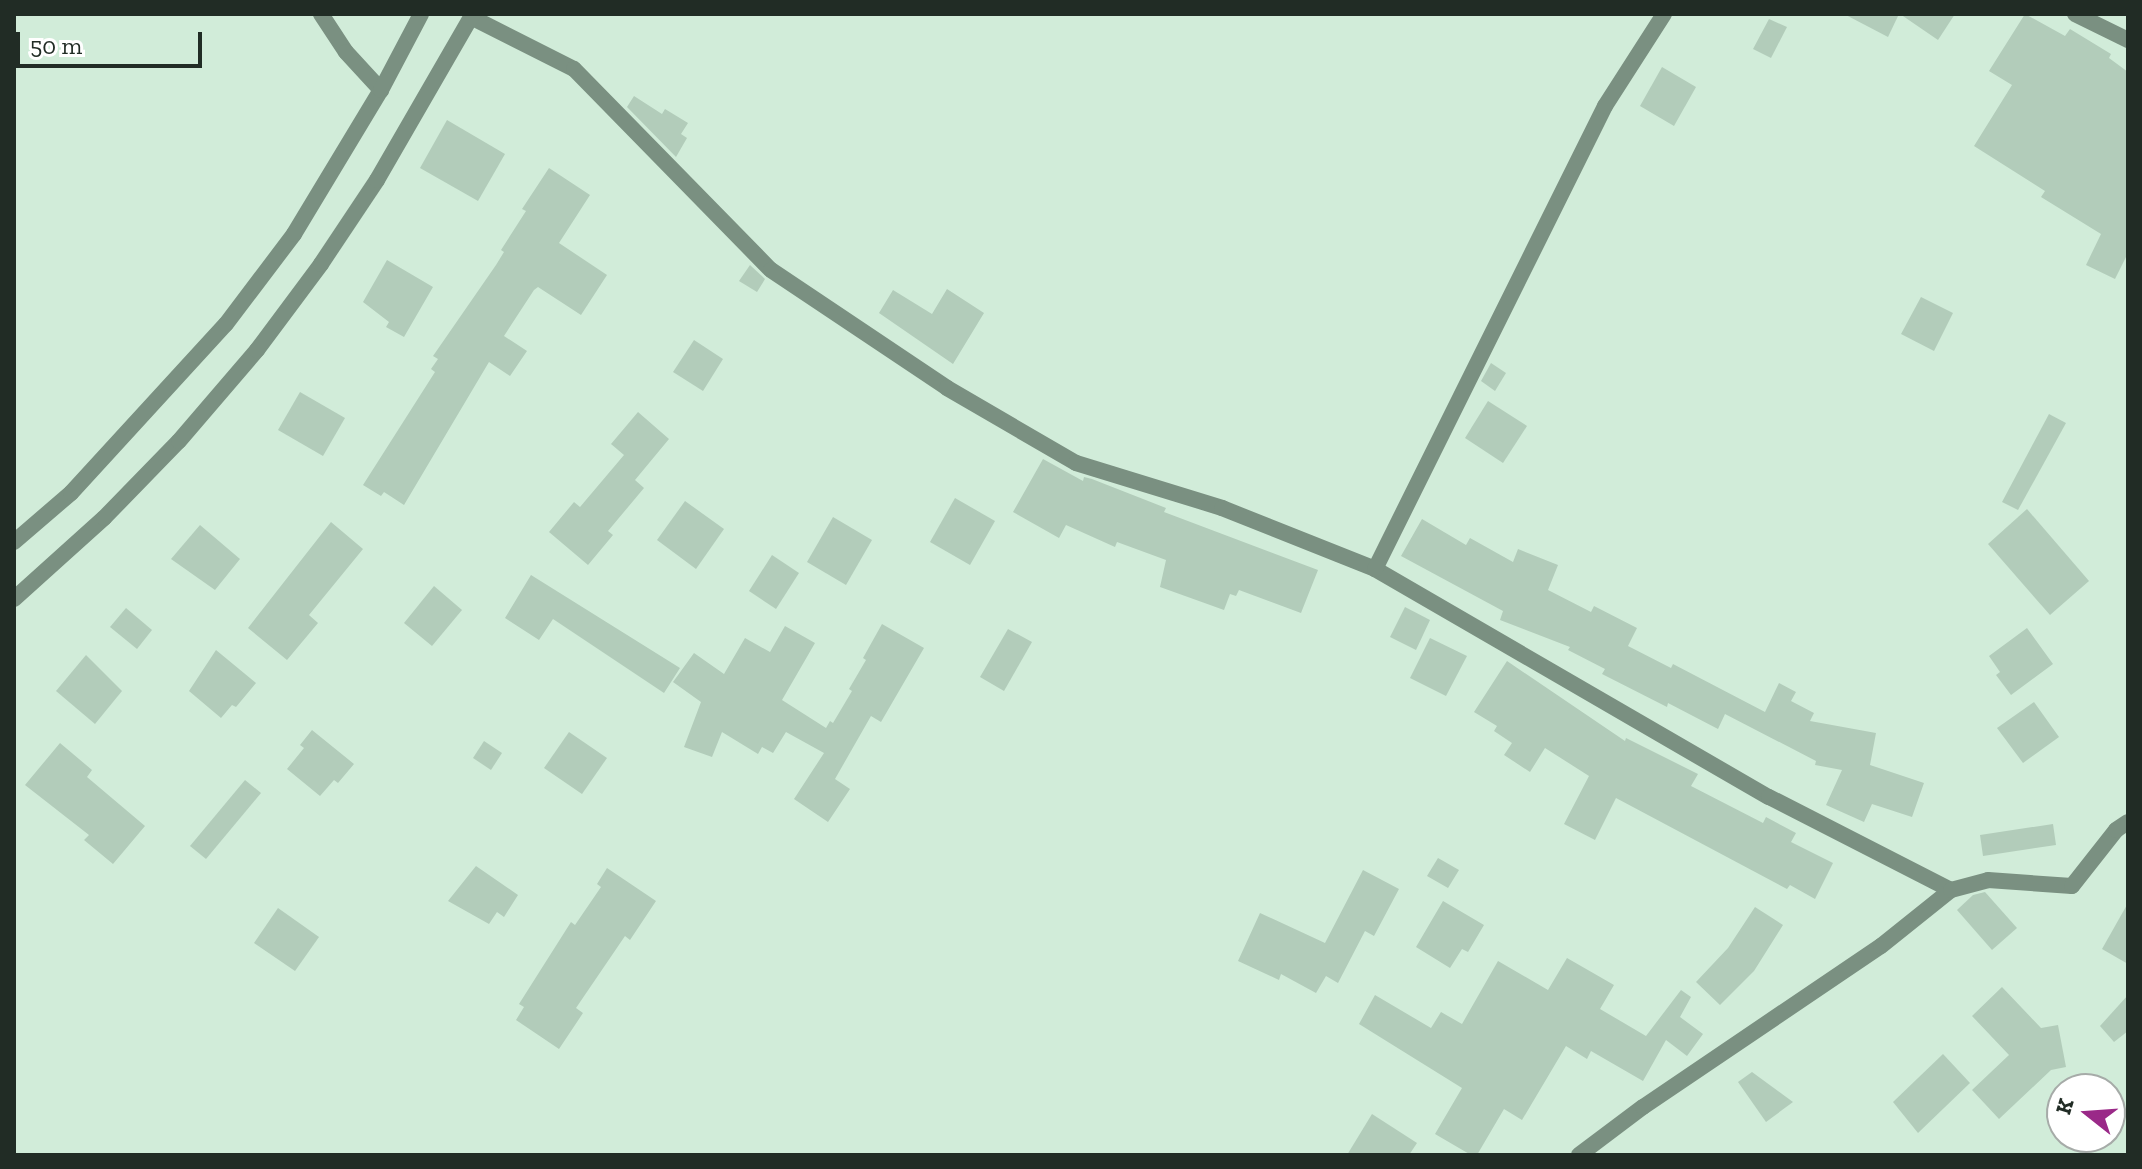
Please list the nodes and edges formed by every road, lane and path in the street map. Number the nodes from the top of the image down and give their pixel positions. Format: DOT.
graph roads {
  1 [pos="321,14"];
  2 [pos="421,14"];
  3 [pos="1664,14"];
  4 [pos="2075,14"];
  5 [pos="472,15"];
  6 [pos="2128,40"];
  7 [pos="381,90"];
  8 [pos="14,542"];
  9 [pos="1375,569"];
  10 [pos="14,599"];
  11 [pos="2128,822"];
  12 [pos="1951,890"];
  13 [pos="1579,1155"];
  1 -- 7 [label="street"];
  2 -- 7 [label="street"];
  3 -- 9 [label="street"];
  4 -- 6 [label="street"];
  5 -- 9 [label="street"];
  5 -- 10 [label="street"];
  7 -- 8 [label="street"];
  9 -- 12 [label="street"];
  11 -- 12 [label="street"];
  12 -- 13 [label="street"];
}
